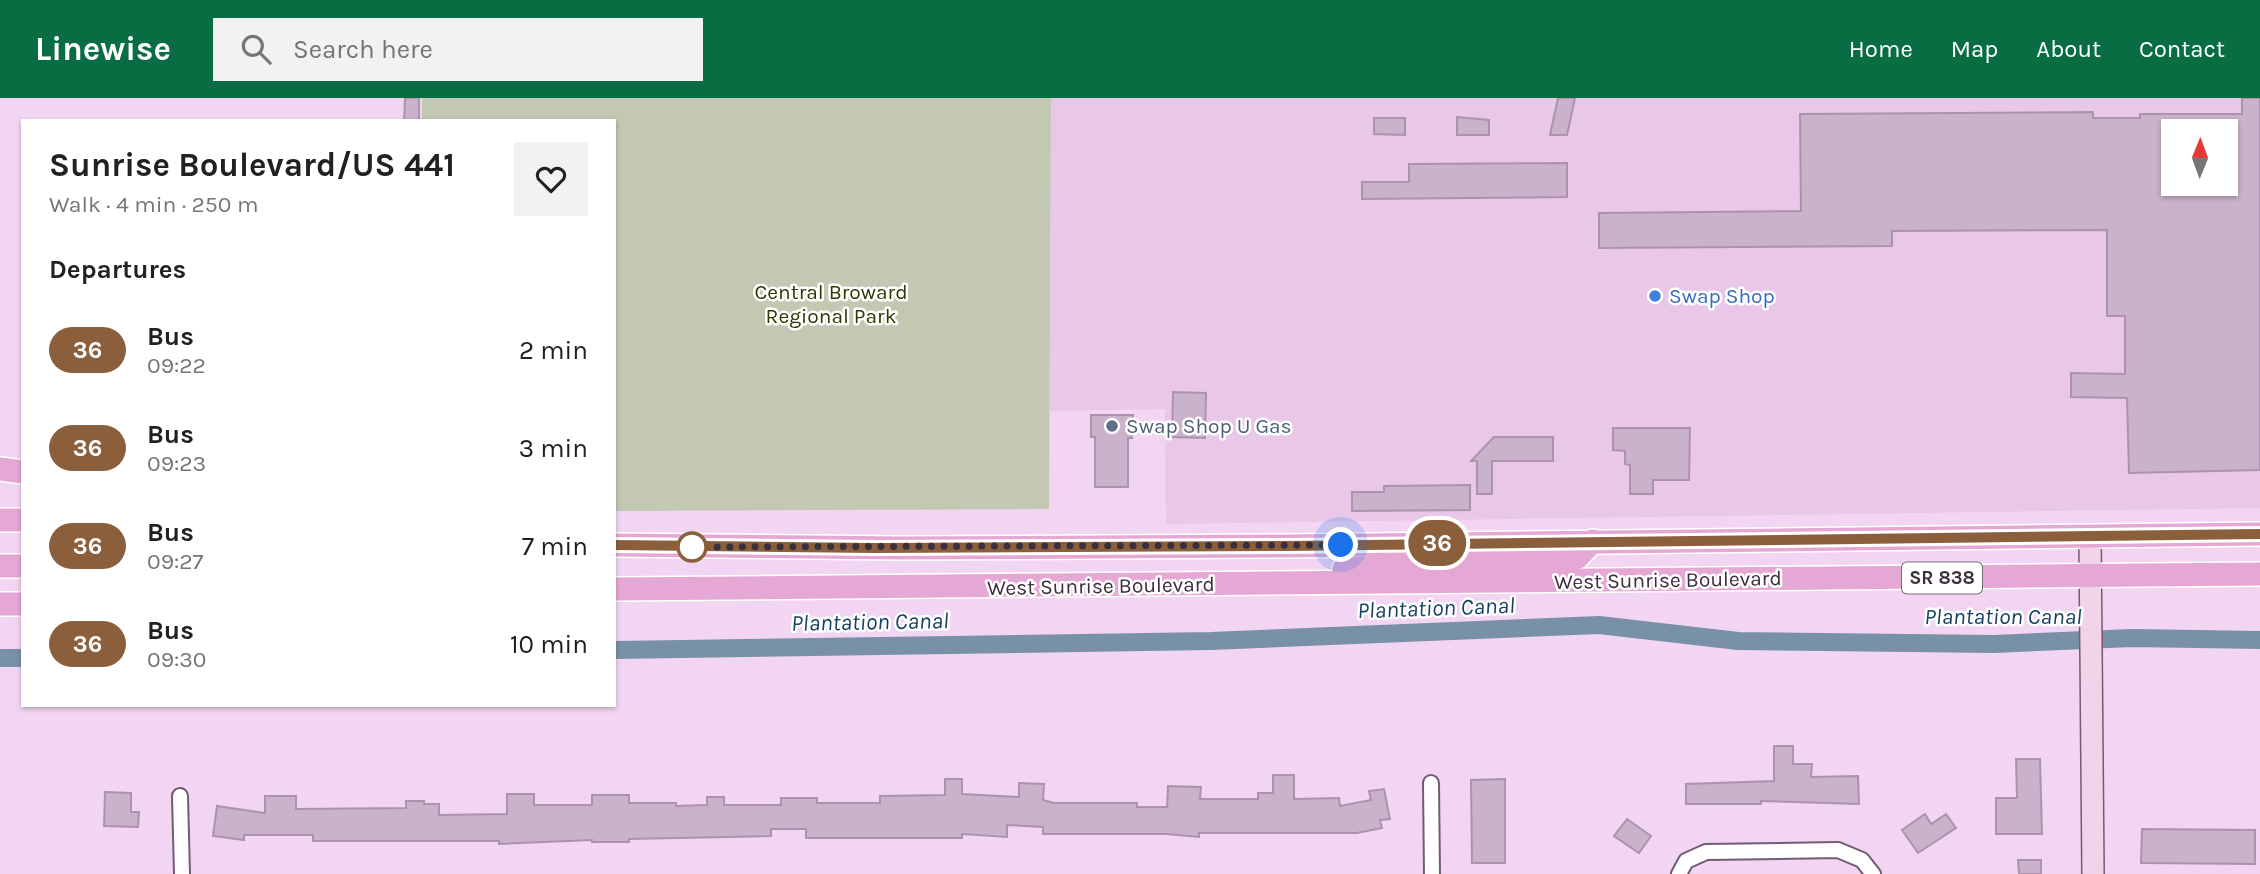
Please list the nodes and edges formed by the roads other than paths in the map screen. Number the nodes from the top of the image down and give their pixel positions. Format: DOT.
graph roads {
  1 [pos="0,469"];
  2 [pos="21,472"];
  3 [pos="0,520"];
  4 [pos="21,520"];
  5 [pos="2260,534"];
  6 [pos="2090,536"];
  7 [pos="1593,541"];
  8 [pos="616,545"];
  9 [pos="0,566"];
  10 [pos="21,566"];
  11 [pos="2260,574"];
  12 [pos="2091,576"];
  13 [pos="1298,584"];
  14 [pos="616,589"];
  15 [pos="0,604"];
  16 [pos="21,604"];
  17 [pos="1431,783"];
  18 [pos="180,796"];
  19 [pos="1682,868"];
  20 [pos="182,874"];
  21 [pos="1432,874"];
  22 [pos="1873,874"];
  23 [pos="2093,874"];
  1 -- 2 [label="main road"];
  3 -- 4 [label="main road"];
  5 -- 6 [label="main road, West Sunrise Boulevard / SR 838"];
  6 -- 7 [label="main road, West Sunrise Boulevard / SR 838"];
  6 -- 12 [label="street"];
  7 -- 8 [label="main road, West Sunrise Boulevard / SR 838"];
  7 -- 13 [label="main road"];
  9 -- 10 [label="main road"];
  11 -- 12 [label="main road, West Sunrise Boulevard / SR 838"];
  12 -- 13 [label="main road, West Sunrise Boulevard / SR 838"];
  12 -- 23 [label="street"];
  13 -- 14 [label="main road, West Sunrise Boulevard / SR 838"];
  15 -- 16 [label="main road"];
  17 -- 21 [label="street"];
  18 -- 20 [label="street"];
  19 -- 22 [label="street"];
}
